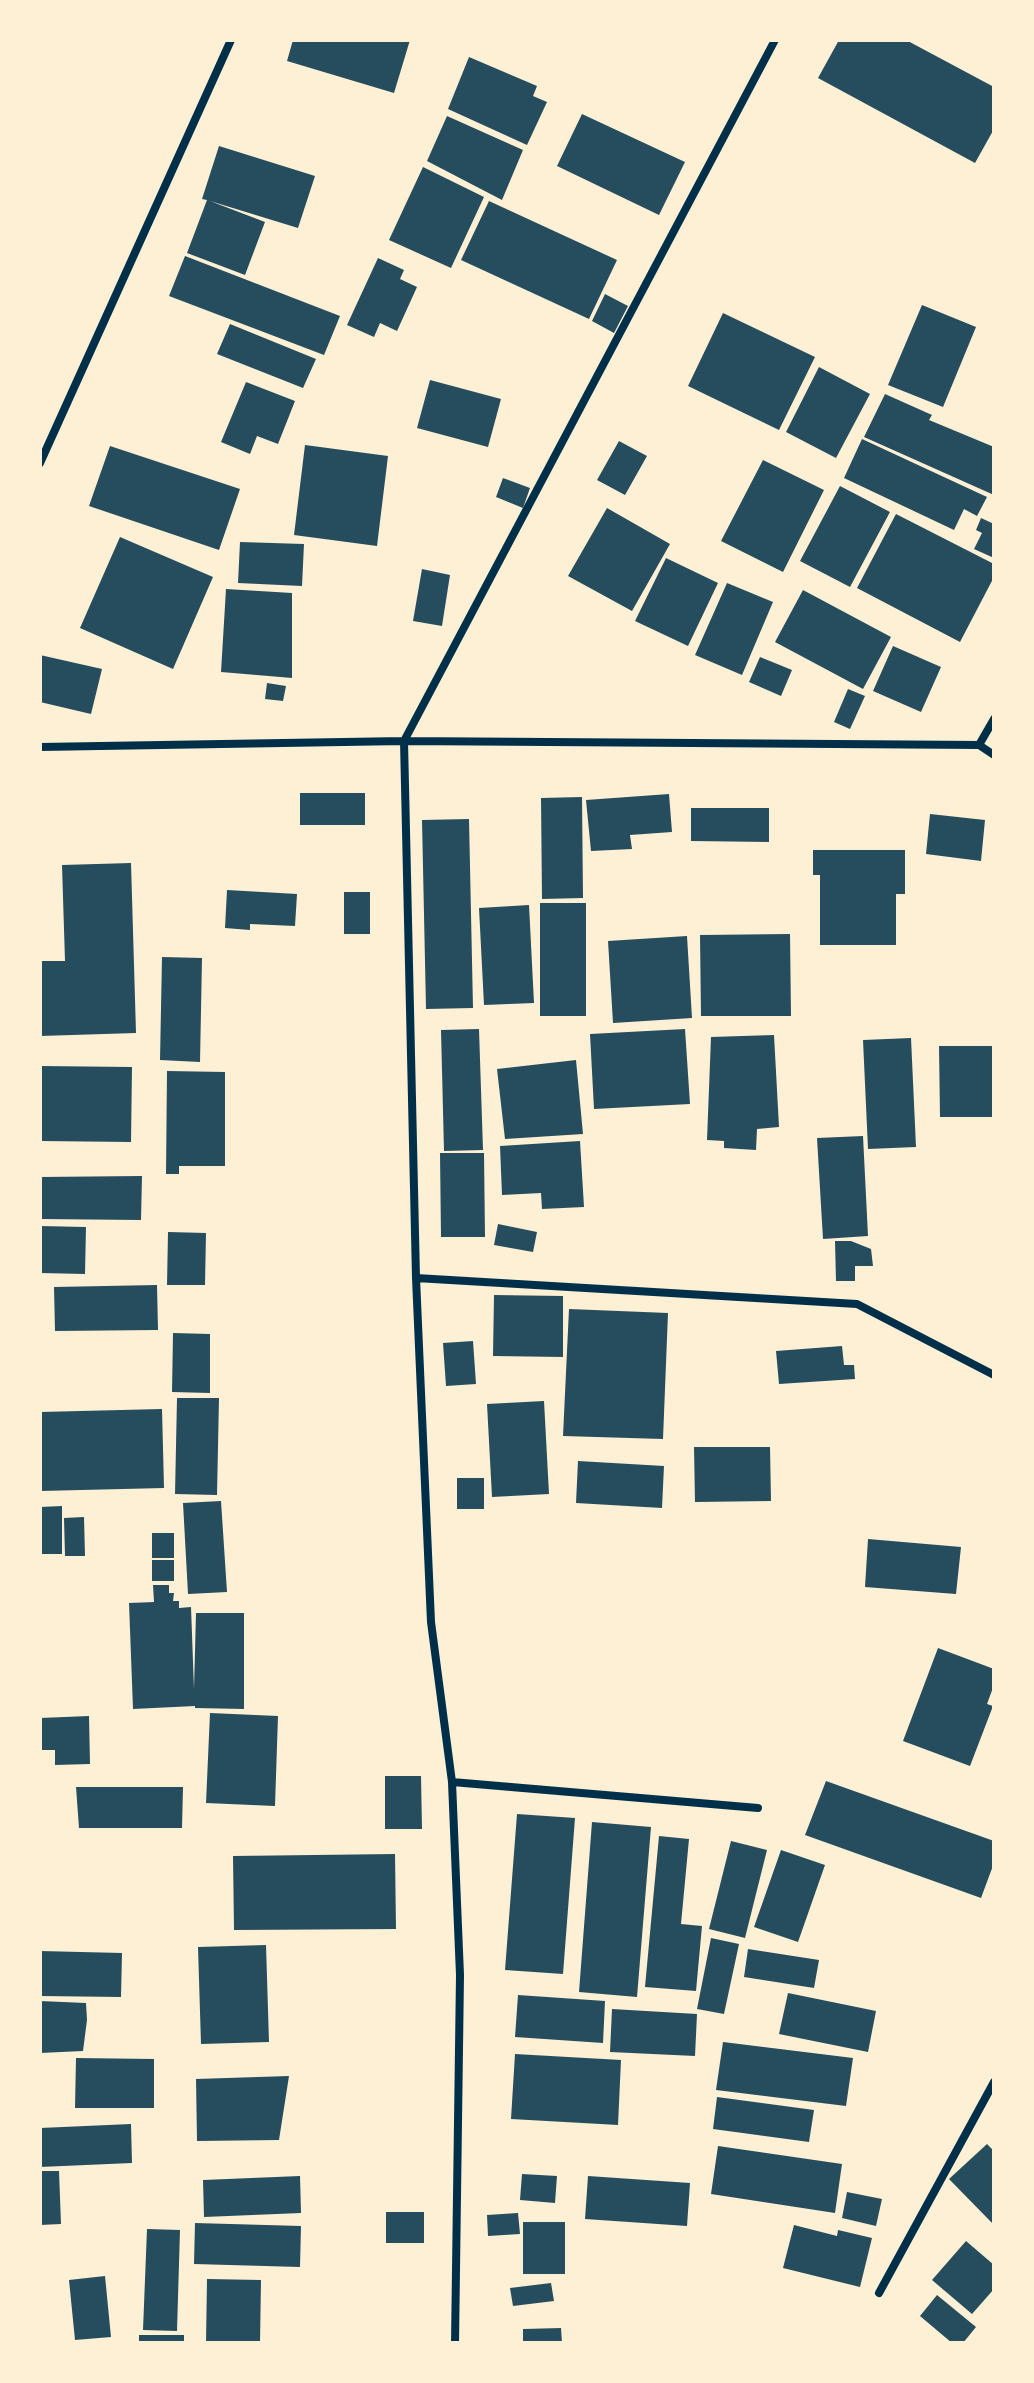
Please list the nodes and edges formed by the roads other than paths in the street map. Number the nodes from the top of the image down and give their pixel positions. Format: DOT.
graph roads {
  1 [pos="231,40"];
  2 [pos="775,40"];
  3 [pos="40,463"];
  4 [pos="994,719"];
  5 [pos="404,741"];
  6 [pos="979,745"];
  7 [pos="40,747"];
  8 [pos="994,755"];
  9 [pos="416,1278"];
  10 [pos="994,1375"];
  11 [pos="452,1782"];
  12 [pos="758,1808"];
  13 [pos="994,2082"];
  14 [pos="879,2293"];
  15 [pos="455,2343"];
  1 -- 3 [label="street"];
  2 -- 5 [label="street"];
  4 -- 6 [label="street"];
  5 -- 6 [label="street"];
  5 -- 7 [label="street"];
  5 -- 9 [label="street"];
  6 -- 8 [label="street"];
  9 -- 10 [label="street"];
  9 -- 11 [label="street"];
  11 -- 12 [label="street"];
  11 -- 15 [label="street"];
  13 -- 14 [label="street"];
}
